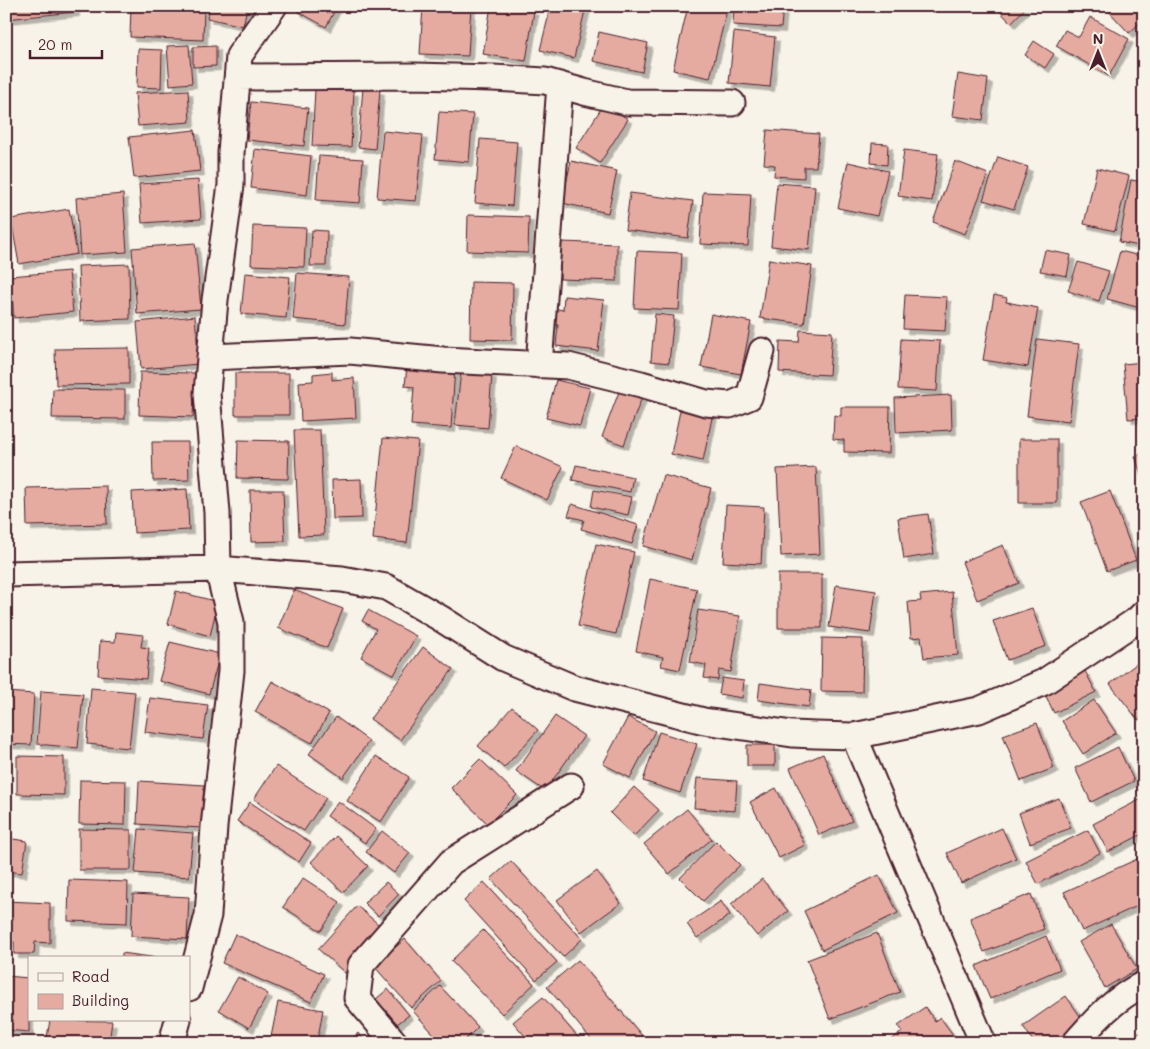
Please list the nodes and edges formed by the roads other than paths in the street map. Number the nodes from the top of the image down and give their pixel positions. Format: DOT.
graph roads {
  1 [pos="274,6"];
  2 [pos="238,77"];
  3 [pos="560,86"];
  4 [pos="732,103"];
  5 [pos="762,351"];
  6 [pos="210,357"];
  7 [pos="539,365"];
  8 [pos="218,569"];
  9 [pos="6,574"];
  10 [pos="1144,613"];
  11 [pos="854,736"];
  12 [pos="571,786"];
  13 [pos="190,984"];
  14 [pos="1144,984"];
  15 [pos="177,1022"];
  16 [pos="173,1043"];
  17 [pos="395,1043"];
  18 [pos="983,1043"];
  19 [pos="1075,1043"];
  1 -- 2 [label="street"];
  2 -- 3 [label="street"];
  2 -- 6 [label="street"];
  3 -- 4 [label="street"];
  3 -- 7 [label="street"];
  5 -- 7 [label="street"];
  6 -- 7 [label="street"];
  6 -- 8 [label="street"];
  8 -- 9 [label="street"];
  8 -- 11 [label="street"];
  8 -- 13 [label="street"];
  10 -- 11 [label="street"];
  11 -- 18 [label="street"];
  12 -- 17 [label="street"];
  14 -- 19 [label="street"];
  15 -- 16 [label="street"];
}
